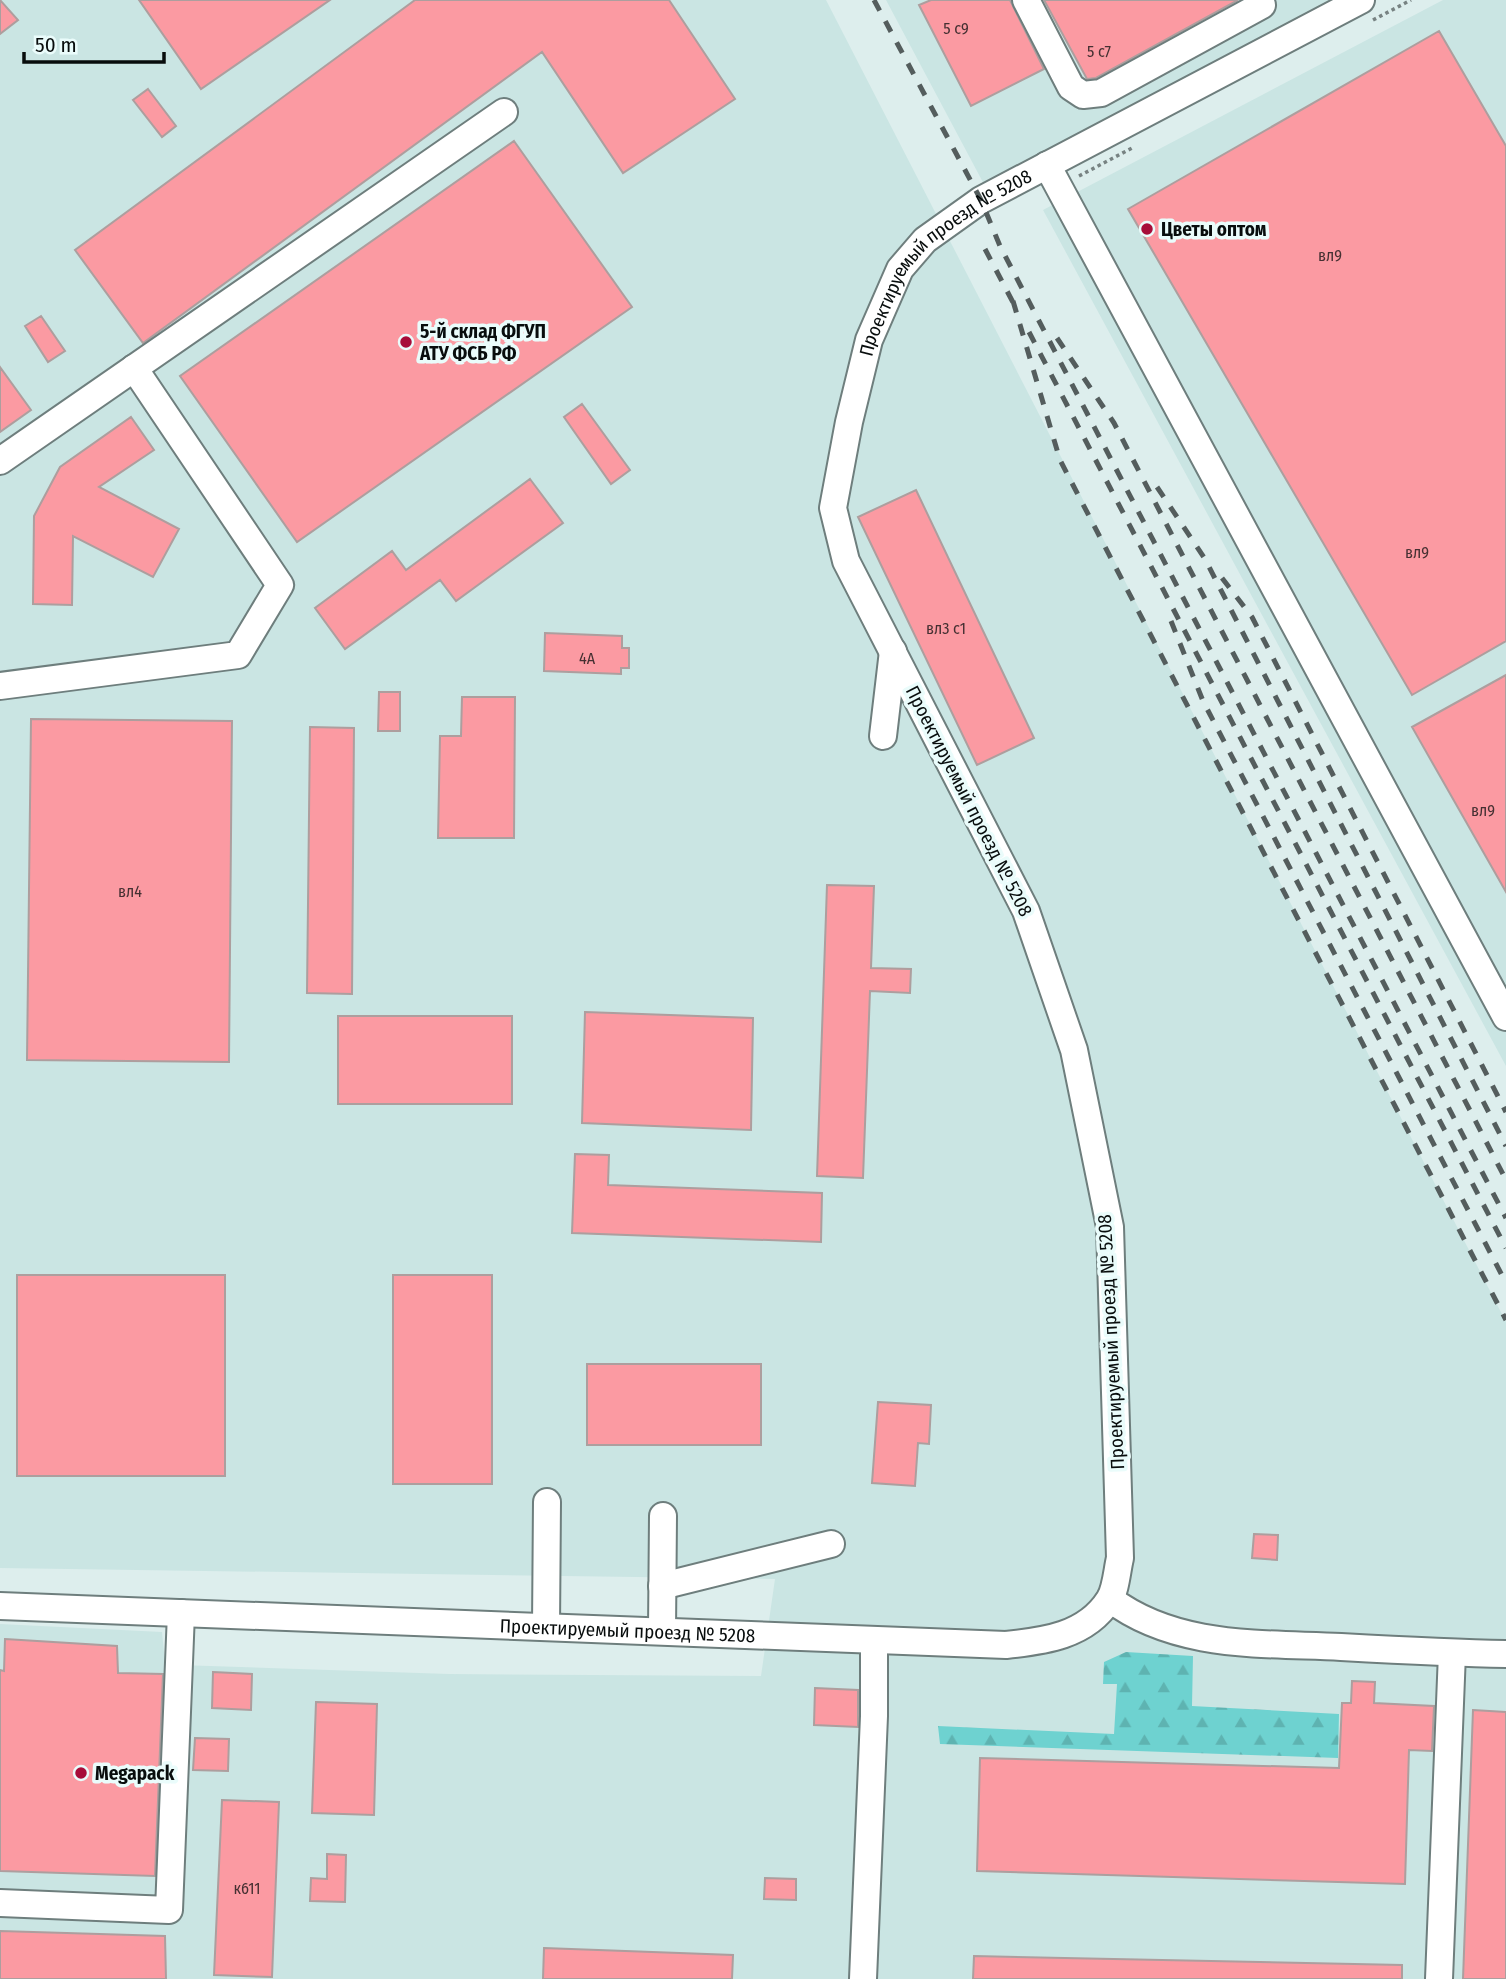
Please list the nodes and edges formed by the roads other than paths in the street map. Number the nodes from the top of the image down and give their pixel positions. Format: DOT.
graph roads {
  1 [pos="1026,0"];
  2 [pos="1361,0"];
  3 [pos="1261,3"];
  4 [pos="1282,41"];
  5 [pos="504,112"];
  6 [pos="1047,165"];
  7 [pos="134,369"];
  8 [pos="0,461"];
  9 [pos="892,651"];
  10 [pos="0,686"];
  11 [pos="883,736"];
  12 [pos="1506,1017"];
  13 [pos="547,1502"];
  14 [pos="663,1516"];
  15 [pos="831,1544"];
  16 [pos="662,1586"];
  17 [pos="1110,1599"];
  18 [pos="0,1605"];
  19 [pos="181,1612"];
  20 [pos="546,1627"];
  21 [pos="662,1631"];
  22 [pos="874,1640"];
  23 [pos="1451,1653"];
  24 [pos="1506,1654"];
  25 [pos="0,1903"];
  26 [pos="863,1979"];
  27 [pos="1439,1979"];
  1 -- 3 [label="street"];
  2 -- 4 [label="street, Проектируемый проезд № 5208"];
  3 -- 4 [label="street"];
  4 -- 6 [label="street, Проектируемый проезд № 5208"];
  5 -- 7 [label="street"];
  6 -- 9 [label="street, Проектируемый проезд № 5208"];
  6 -- 12 [label="street"];
  7 -- 8 [label="street"];
  7 -- 10 [label="street"];
  9 -- 11 [label="street"];
  9 -- 17 [label="street, Проектируемый проезд № 5208"];
  13 -- 20 [label="street"];
  14 -- 16 [label="street"];
  15 -- 16 [label="street"];
  16 -- 21 [label="street"];
  17 -- 22 [label="street, Проектируемый проезд № 5208"];
  17 -- 23 [label="street"];
  18 -- 19 [label="street, Проектируемый проезд № 5208"];
  19 -- 20 [label="street, Проектируемый проезд № 5208"];
  19 -- 25 [label="street"];
  20 -- 21 [label="street, Проектируемый проезд № 5208"];
  21 -- 22 [label="street, Проектируемый проезд № 5208"];
  22 -- 26 [label="street"];
  23 -- 24 [label="street"];
  23 -- 27 [label="street"];
}
